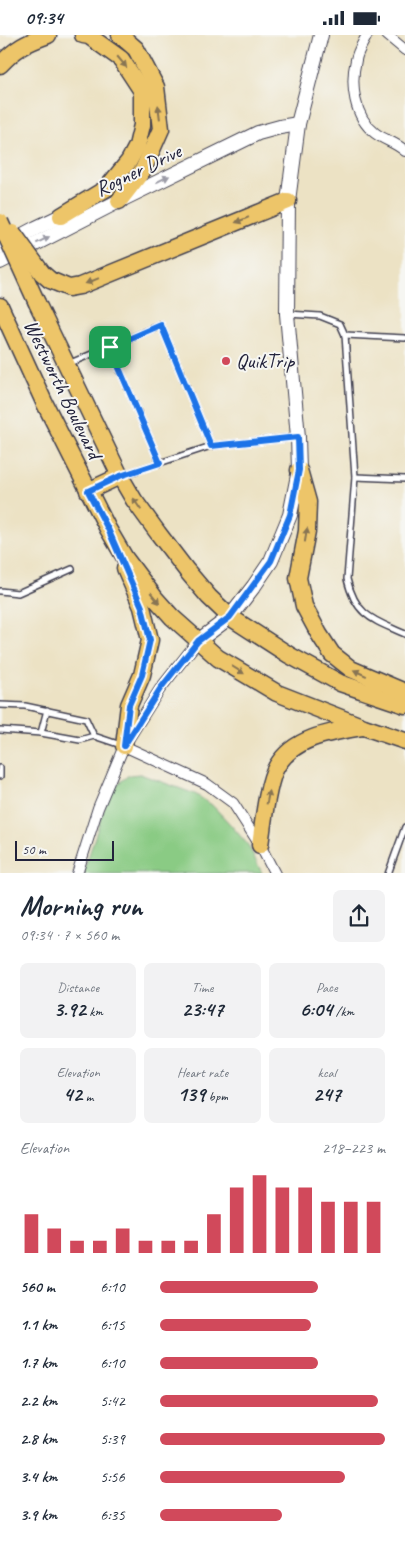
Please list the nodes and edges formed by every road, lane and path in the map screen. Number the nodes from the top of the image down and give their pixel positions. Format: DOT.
graph roads {
  1 [pos="48,35"];
  2 [pos="83,35"];
  3 [pos="120,35"];
  4 [pos="321,35"];
  5 [pos="366,35"];
  6 [pos="387,35"];
  7 [pos="405,50"];
  8 [pos="0,65"];
  9 [pos="298,124"];
  10 [pos="405,151"];
  11 [pos="119,201"];
  12 [pos="288,201"];
  13 [pos="0,216"];
  14 [pos="61,217"];
  15 [pos="0,222"];
  16 [pos="0,247"];
  17 [pos="0,262"];
  18 [pos="0,306"];
  19 [pos="287,314"];
  20 [pos="4,329"];
  21 [pos="345,335"];
  22 [pos="405,338"];
  23 [pos="110,347"];
  24 [pos="67,365"];
  25 [pos="298,437"];
  26 [pos="211,446"];
  27 [pos="160,463"];
  28 [pos="299,470"];
  29 [pos="120,476"];
  30 [pos="355,477"];
  31 [pos="405,479"];
  32 [pos="88,491"];
  33 [pos="108,529"];
  34 [pos="72,569"];
  35 [pos="0,591"];
  36 [pos="230,617"];
  37 [pos="405,634"];
  38 [pos="198,641"];
  39 [pos="405,692"];
  40 [pos="0,705"];
  41 [pos="405,705"];
  42 [pos="47,710"];
  43 [pos="364,727"];
  44 [pos="0,730"];
  45 [pos="41,733"];
  46 [pos="94,736"];
  47 [pos="405,741"];
  48 [pos="124,746"];
  49 [pos="0,768"];
  50 [pos="0,777"];
  51 [pos="405,827"];
  52 [pos="260,845"];
  53 [pos="77,873"];
  54 [pos="275,873"];
  55 [pos="388,873"];
  1 -- 8 [label="main road"];
  2 -- 14 [label="main road, one-way"];
  11 -- 3 [label="main road, one-way"];
  4 -- 9 [label="street"];
  5 -- 10 [label="street"];
  6 -- 7 [label="street"];
  11 -- 9 [label="street, Rogner Drive, one-way"];
  9 -- 12 [label="street"];
  17 -- 11 [label="street, Rogner Drive, one-way"];
  12 -- 13 [label="main road, one-way, bridge"];
  12 -- 19 [label="street"];
  14 -- 16 [label="street"];
  15 -- 24 [label="main road, Westworth Boulevard, bridge"];
  18 -- 20 [label="main road, Westworth Boulevard"];
  19 -- 21 [label="lane"];
  19 -- 25 [label="street"];
  20 -- 32 [label="main road, Westworth Boulevard"];
  21 -- 22 [label="lane"];
  21 -- 30 [label="lane"];
  23 -- 24 [label="lane"];
  23 -- 26 [label="lane"];
  23 -- 27 [label="lane"];
  24 -- 29 [label="main road, Westworth Boulevard"];
  25 -- 26 [label="lane"];
  25 -- 28 [label="street"];
  26 -- 27 [label="lane"];
  27 -- 29 [label="lane"];
  28 -- 36 [label="street"];
  39 -- 28 [label="main road, one-way"];
  29 -- 32 [label="main road"];
  36 -- 29 [label="main road, Westworth Boulevard, one-way"];
  30 -- 31 [label="lane"];
  30 -- 37 [label="lane"];
  32 -- 33 [label="main road, Westworth Boulevard"];
  33 -- 38 [label="main road, Westworth Boulevard, one-way"];
  33 -- 48 [label="main road"];
  34 -- 35 [label="lane"];
  36 -- 38 [label="street"];
  36 -- 41 [label="main road, Westworth Boulevard"];
  38 -- 43 [label="main road, Westworth Boulevard, one-way"];
  38 -- 48 [label="street"];
  40 -- 42 [label="lane"];
  42 -- 45 [label="lane"];
  42 -- 46 [label="lane"];
  43 -- 47 [label="main road, Westworth Boulevard"];
  52 -- 43 [label="main road, one-way"];
  44 -- 45 [label="lane"];
  45 -- 46 [label="lane"];
  46 -- 48 [label="lane"];
  48 -- 52 [label="street"];
  48 -- 53 [label="street"];
  49 -- 50 [label="lane"];
  51 -- 55 [label="lane"];
  52 -- 54 [label="street"];
}
